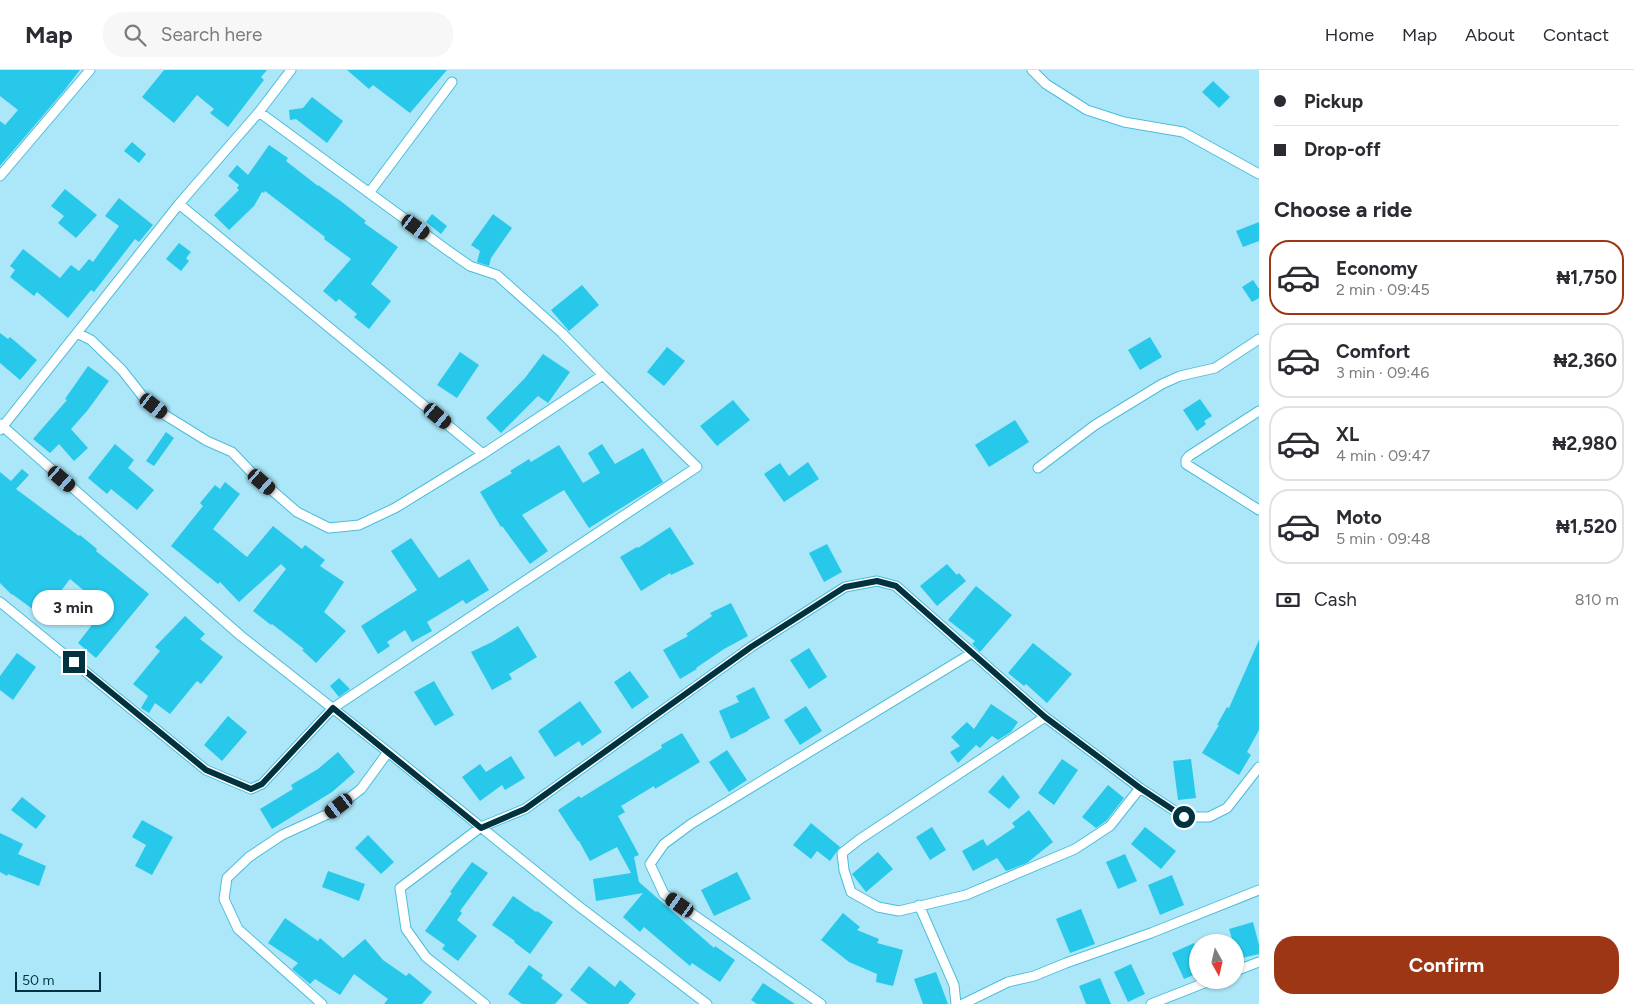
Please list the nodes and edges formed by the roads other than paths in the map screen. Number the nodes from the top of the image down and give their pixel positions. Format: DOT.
graph roads {
  1 [pos="90,70"];
  2 [pos="291,70"];
  3 [pos="1032,70"];
  4 [pos="452,82"];
  5 [pos="258,112"];
  6 [pos="1259,174"];
  7 [pos="0,176"];
  8 [pos="370,193"];
  9 [pos="179,204"];
  10 [pos="77,333"];
  11 [pos="1259,338"];
  12 [pos="603,375"];
  13 [pos="1259,410"];
  14 [pos="1,427"];
  15 [pos="483,454"];
  16 [pos="1038,468"];
  17 [pos="1259,510"];
  18 [pos="0,602"];
  19 [pos="972,653"];
  20 [pos="333,708"];
  21 [pos="1045,717"];
  22 [pos="388,752"];
  23 [pos="1259,767"];
  24 [pos="1140,788"];
  25 [pos="481,828"];
  26 [pos="1259,890"];
  27 [pos="920,905"];
  28 [pos="1259,962"];
  29 [pos="1244,968"];
  30 [pos="1190,989"];
  31 [pos="1177,994"];
  32 [pos="322,1004"];
  33 [pos="485,1004"];
  34 [pos="707,1004"];
  35 [pos="821,1004"];
  36 [pos="956,1004"];
  37 [pos="963,1004"];
  38 [pos="1152,1004"];
  39 [pos="1181,1004"];
  1 -- 7 [label="street"];
  2 -- 5 [label="street"];
  3 -- 6 [label="street"];
  4 -- 8 [label="street"];
  5 -- 8 [label="street"];
  5 -- 9 [label="street"];
  8 -- 12 [label="street"];
  9 -- 10 [label="street"];
  9 -- 15 [label="street"];
  10 -- 14 [label="street"];
  10 -- 15 [label="street"];
  11 -- 16 [label="street"];
  12 -- 15 [label="street"];
  12 -- 20 [label="street"];
  13 -- 17 [label="street"];
  14 -- 20 [label="street"];
  18 -- 20 [label="street"];
  19 -- 21 [label="street"];
  19 -- 25 [label="street"];
  19 -- 35 [label="street"];
  20 -- 22 [label="street"];
  21 -- 24 [label="street"];
  21 -- 27 [label="street"];
  22 -- 25 [label="street"];
  22 -- 32 [label="street"];
  23 -- 24 [label="street"];
  24 -- 27 [label="street"];
  25 -- 33 [label="street"];
  25 -- 34 [label="street"];
  26 -- 37 [label="street"];
  27 -- 36 [label="street"];
  28 -- 29 [label="street"];
  30 -- 31 [label="street"];
  31 -- 38 [label="street"];
  31 -- 39 [label="street"];
}
